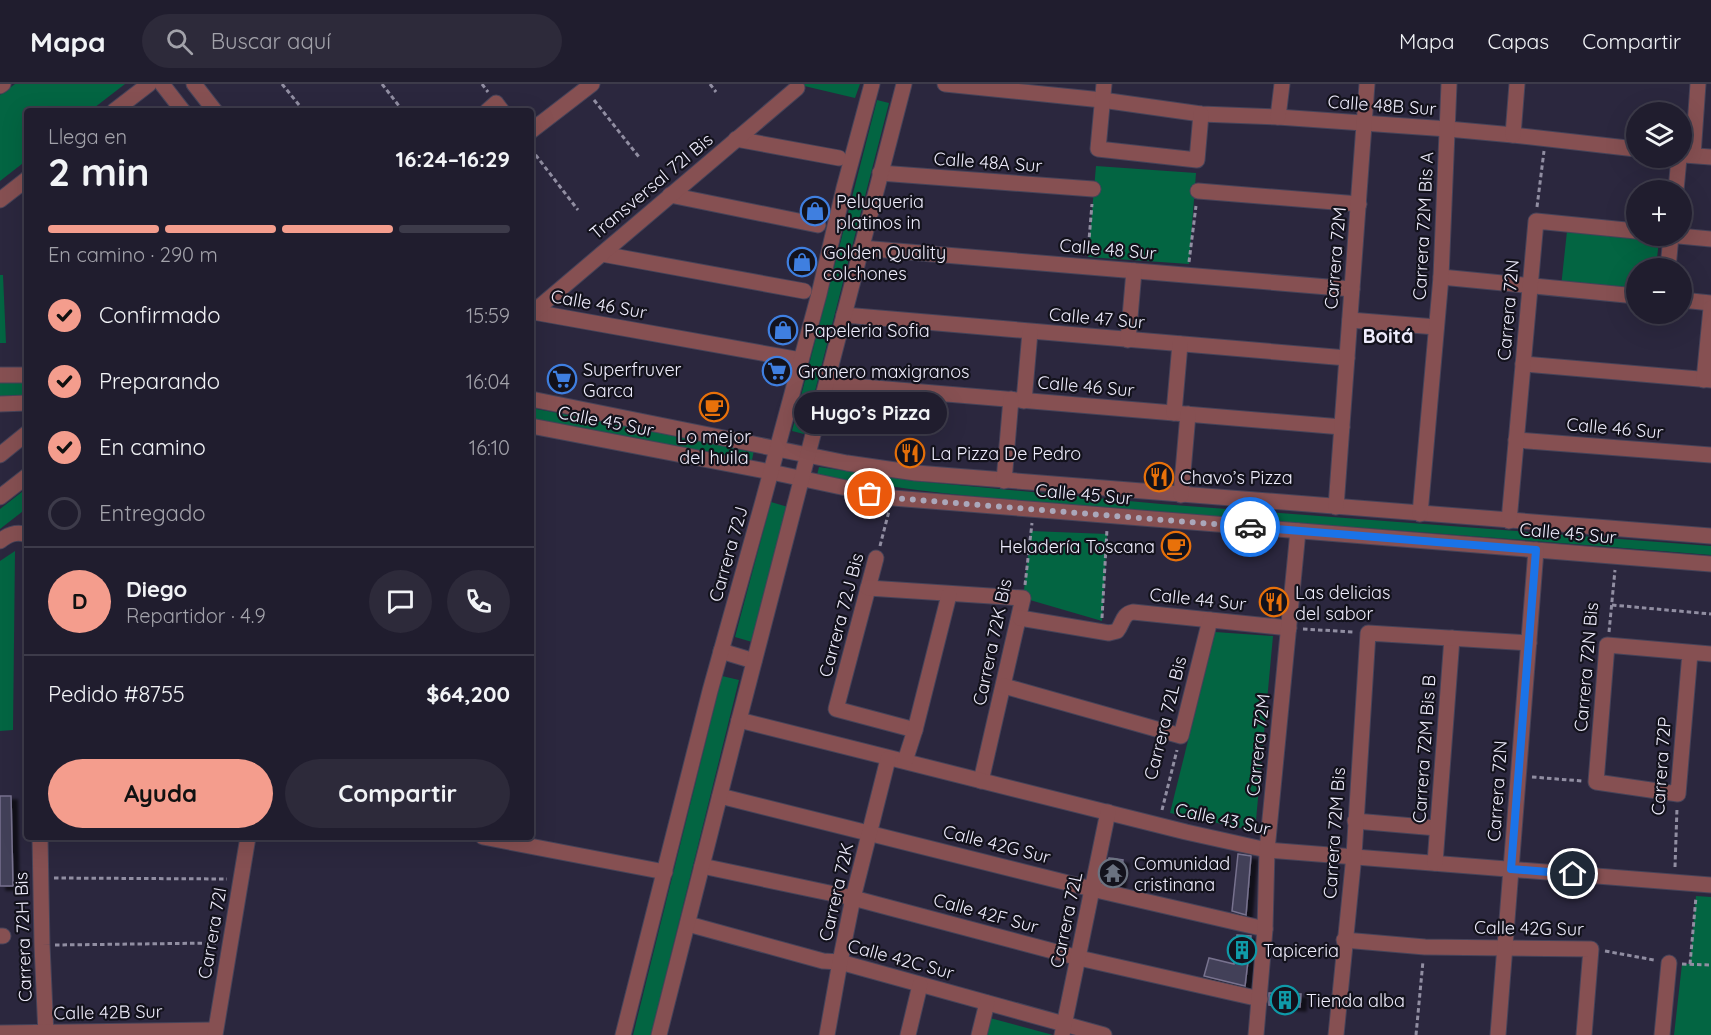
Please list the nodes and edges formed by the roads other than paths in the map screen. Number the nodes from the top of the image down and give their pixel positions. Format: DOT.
graph roads {
  1 [pos="149,84"];
  2 [pos="162,84"];
  3 [pos="194,84"];
  4 [pos="872,84"];
  5 [pos="904,84"];
  6 [pos="945,84"];
  7 [pos="1104,84"];
  8 [pos="1282,84"];
  9 [pos="1367,84"];
  10 [pos="1449,84"];
  11 [pos="1517,84"];
  12 [pos="1698,84"];
  13 [pos="589,86"];
  14 [pos="797,88"];
  15 [pos="1102,100"];
  16 [pos="118,108"];
  17 [pos="181,108"];
  18 [pos="213,108"];
  19 [pos="1201,114"];
  20 [pos="1278,117"];
  21 [pos="1692,117"];
  22 [pos="1364,124"];
  23 [pos="534,129"];
  24 [pos="1448,129"];
  25 [pos="1513,135"];
  26 [pos="736,139"];
  27 [pos="1626,148"];
  28 [pos="1692,156"];
  29 [pos="1711,157"];
  30 [pos="839,158"];
  31 [pos="880,173"];
  32 [pos="24,181"];
  33 [pos="1093,189"];
  34 [pos="1198,191"];
  35 [pos="670,195"];
  36 [pos="0,200"];
  37 [pos="1359,204"];
  38 [pos="818,225"];
  39 [pos="1626,230"];
  40 [pos="1692,237"];
  41 [pos="1711,239"];
  42 [pos="861,248"];
  43 [pos="602,254"];
  44 [pos="1134,271"];
  45 [pos="1441,277"];
  46 [pos="1530,286"];
  47 [pos="1352,289"];
  48 [pos="804,291"];
  49 [pos="1626,295"];
  50 [pos="1692,301"];
  51 [pos="1711,303"];
  52 [pos="1711,308"];
  53 [pos="534,311"];
  54 [pos="534,313"];
  55 [pos="844,315"];
  56 [pos="1350,320"];
  57 [pos="1436,327"];
  58 [pos="1030,332"];
  59 [pos="1128,340"];
  60 [pos="1180,344"];
  61 [pos="1347,358"];
  62 [pos="801,360"];
  63 [pos="1523,364"];
  64 [pos="0,375"];
  65 [pos="24,375"];
  66 [pos="1708,380"];
  67 [pos="827,384"];
  68 [pos="534,400"];
  69 [pos="1018,400"];
  70 [pos="0,404"];
  71 [pos="24,404"];
  72 [pos="1181,414"];
  73 [pos="534,427"];
  74 [pos="1342,427"];
  75 [pos="24,435"];
  76 [pos="1516,440"];
  77 [pos="777,448"];
  78 [pos="0,455"];
  79 [pos="809,455"];
  80 [pos="1711,455"];
  81 [pos="771,472"];
  82 [pos="24,478"];
  83 [pos="802,480"];
  84 [pos="1004,481"];
  85 [pos="1181,495"];
  86 [pos="0,497"];
  87 [pos="1336,507"];
  88 [pos="1420,514"];
  89 [pos="1509,521"];
  90 [pos="1298,531"];
  91 [pos="24,534"];
  92 [pos="1711,536"];
  93 [pos="0,541"];
  94 [pos="1536,550"];
  95 [pos="876,558"];
  96 [pos="1711,564"];
  97 [pos="868,588"];
  98 [pos="949,595"];
  99 [pos="1020,618"];
  100 [pos="1210,620"];
  101 [pos="1289,628"];
  102 [pos="1452,638"];
  103 [pos="1529,643"];
  104 [pos="721,651"];
  105 [pos="1690,653"];
  106 [pos="1711,654"];
  107 [pos="754,661"];
  108 [pos="1004,686"];
  109 [pos="739,720"];
  110 [pos="915,730"];
  111 [pos="888,759"];
  112 [pos="905,761"];
  113 [pos="981,781"];
  114 [pos="1677,794"];
  115 [pos="720,796"];
  116 [pos="1108,812"];
  117 [pos="1355,821"];
  118 [pos="1437,828"];
  119 [pos="870,832"];
  120 [pos="40,840"];
  121 [pos="248,840"];
  122 [pos="499,840"];
  123 [pos="1268,850"];
  124 [pos="1354,855"];
  125 [pos="1435,863"];
  126 [pos="702,866"];
  127 [pos="1511,869"];
  128 [pos="664,872"];
  129 [pos="1704,884"];
  130 [pos="1092,889"];
  131 [pos="854,898"];
  132 [pos="688,924"];
  133 [pos="1265,929"];
  134 [pos="1344,940"];
  135 [pos="1505,947"];
  136 [pos="1078,957"];
  137 [pos="840,962"];
  138 [pos="1668,963"];
  139 [pos="920,985"];
  140 [pos="1260,999"];
  141 [pos="987,1002"];
  142 [pos="1063,1029"];
  143 [pos="0,1033"];
  144 [pos="215,1033"];
  145 [pos="46,1034"];
  146 [pos="623,1035"];
  147 [pos="659,1035"];
  148 [pos="827,1035"];
  149 [pos="908,1035"];
  150 [pos="979,1035"];
  151 [pos="1104,1035"];
  152 [pos="1256,1035"];
  153 [pos="1336,1035"];
  154 [pos="1498,1035"];
  155 [pos="1584,1035"];
  156 [pos="1662,1035"];
  1 -- 16 [label="street"];
  2 -- 17 [label="street"];
  3 -- 18 [label="street"];
  4 -- 62 [label="street, Carrera 72J"];
  5 -- 31 [label="street"];
  6 -- 15 [label="street, Calle 48B Sur"];
  7 -- 15 [label="street"];
  8 -- 20 [label="street"];
  9 -- 22 [label="street, Carrera 72M"];
  10 -- 24 [label="street, Carrera 72M Bis A"];
  11 -- 25 [label="street"];
  12 -- 21 [label="street"];
  13 -- 23 [label="street"];
  14 -- 26 [label="street, Transversal 72I Bis"];
  15 -- 19 [label="street, Calle 48B Sur"];
  15 -- 19 [label="street"];
  19 -- 20 [label="street, Calle 48B Sur"];
  20 -- 22 [label="street, Calle 48B Sur"];
  22 -- 24 [label="street, Calle 48B Sur"];
  22 -- 37 [label="street, Carrera 72M"];
  24 -- 25 [label="street, Calle 48B Sur"];
  24 -- 45 [label="street, Carrera 72M Bis A"];
  25 -- 27 [label="street, Calle 48B Sur"];
  26 -- 30 [label="street"];
  26 -- 35 [label="street, Transversal 72I Bis"];
  28 -- 29 [label="street"];
  31 -- 33 [label="street, Calle 48A Sur"];
  31 -- 42 [label="street"];
  32 -- 36 [label="street"];
  34 -- 37 [label="street"];
  35 -- 38 [label="street"];
  35 -- 43 [label="street, Transversal 72I Bis"];
  37 -- 47 [label="street, Carrera 72M"];
  39 -- 46 [label="street, Carrera 72N"];
  40 -- 41 [label="street"];
  42 -- 44 [label="street, Calle 48 Sur"];
  42 -- 55 [label="street"];
  43 -- 48 [label="street"];
  43 -- 53 [label="street, Transversal 72I Bis"];
  44 -- 47 [label="street, Calle 48 Sur"];
  44 -- 59 [label="street"];
  45 -- 46 [label="street"];
  45 -- 57 [label="street, Carrera 72M Bis A"];
  46 -- 49 [label="street"];
  46 -- 63 [label="street, Carrera 72N"];
  47 -- 56 [label="street, Carrera 72M"];
  50 -- 51 [label="street"];
  52 -- 66 [label="street"];
  54 -- 62 [label="street, Calle 46 Sur"];
  55 -- 58 [label="street, Calle 47 Sur"];
  55 -- 67 [label="street"];
  56 -- 57 [label="street"];
  56 -- 61 [label="street, Carrera 72M"];
  57 -- 88 [label="street, Carrera 72M Bis A"];
  58 -- 59 [label="street, Calle 47 Sur"];
  58 -- 69 [label="street"];
  59 -- 60 [label="street, Calle 47 Sur"];
  60 -- 61 [label="street, Calle 47 Sur"];
  60 -- 72 [label="street"];
  61 -- 74 [label="street, Carrera 72M"];
  62 -- 77 [label="street, Carrera 72J"];
  63 -- 66 [label="street"];
  63 -- 76 [label="street, Carrera 72N"];
  64 -- 65 [label="street"];
  67 -- 69 [label="street, Calle 46 Sur"];
  67 -- 79 [label="street"];
  68 -- 77 [label="street, Calle 45 Sur"];
  69 -- 72 [label="street, Calle 46 Sur"];
  69 -- 84 [label="street"];
  70 -- 71 [label="street"];
  72 -- 74 [label="street, Calle 46 Sur"];
  72 -- 85 [label="street"];
  73 -- 81 [label="street, Calle 45 Sur"];
  74 -- 87 [label="street, Carrera 72M"];
  75 -- 78 [label="street"];
  76 -- 80 [label="street, Calle 46 Sur"];
  76 -- 89 [label="street, Carrera 72N"];
  77 -- 79 [label="street, Calle 45 Sur"];
  77 -- 81 [label="street, Carrera 72J"];
  79 -- 83 [label="street"];
  79 -- 84 [label="street, Calle 45 Sur"];
  81 -- 83 [label="street, Calle 45 Sur"];
  81 -- 104 [label="street, Carrera 72J"];
  82 -- 86 [label="street"];
  83 -- 90 [label="street, Calle 45 Sur"];
  83 -- 107 [label="street"];
  84 -- 85 [label="street, Calle 45 Sur"];
  85 -- 87 [label="street, Calle 45 Sur"];
  87 -- 88 [label="street, Calle 45 Sur"];
  88 -- 89 [label="street, Calle 45 Sur"];
  89 -- 92 [label="street, Calle 45 Sur"];
  90 -- 94 [label="street, Calle 45 Sur"];
  90 -- 101 [label="street, Carrera 72M"];
  91 -- 93 [label="street"];
  94 -- 96 [label="street, Calle 45 Sur"];
  94 -- 103 [label="street, Carrera 72N"];
  95 -- 97 [label="street, Carrera 72J Bis"];
  97 -- 98 [label="street"];
  97 -- 110 [label="street, Carrera 72J Bis"];
  98 -- 99 [label="street, Carrera 72K Bis"];
  98 -- 110 [label="street"];
  99 -- 100 [label="street, Calle 44 Sur"];
  99 -- 108 [label="street, Carrera 72K Bis"];
  100 -- 101 [label="street, Calle 44 Sur"];
  100 -- 108 [label="street, Carrera 72L Bis"];
  101 -- 123 [label="street, Carrera 72M"];
  102 -- 103 [label="street"];
  102 -- 117 [label="street, Carrera 72M Bis"];
  102 -- 118 [label="street, Carrera 72M Bis B"];
  103 -- 127 [label="street, Carrera 72N"];
  104 -- 107 [label="street"];
  104 -- 128 [label="street, Carrera 72J"];
  105 -- 106 [label="street"];
  105 -- 114 [label="street, Carrera 72P"];
  105 -- 114 [label="street, Carrera 72N Bis"];
  107 -- 109 [label="street"];
  108 -- 113 [label="street, Carrera 72K Bis"];
  109 -- 111 [label="street, Calle 43 Sur"];
  109 -- 115 [label="street"];
  110 -- 112 [label="street"];
  111 -- 112 [label="street, Calle 43 Sur"];
  111 -- 119 [label="street, Carrera 72K"];
  112 -- 113 [label="street, Calle 43 Sur"];
  113 -- 116 [label="street, Calle 43 Sur"];
  115 -- 119 [label="street, Calle 42G Sur"];
  115 -- 126 [label="street"];
  116 -- 123 [label="street, Calle 43 Sur"];
  116 -- 130 [label="street, Carrera 72L"];
  117 -- 118 [label="street"];
  117 -- 124 [label="street, Carrera 72M Bis"];
  118 -- 125 [label="street, Carrera 72M Bis B"];
  119 -- 130 [label="street, Calle 42G Sur"];
  119 -- 131 [label="street, Carrera 72K"];
  120 -- 145 [label="street, Carrera 72H Bis"];
  121 -- 144 [label="street, Carrera 72I"];
  122 -- 128 [label="street"];
  123 -- 124 [label="street, Calle 43 Sur"];
  123 -- 133 [label="street, Carrera 72M"];
  124 -- 125 [label="street, Calle 43 Sur"];
  124 -- 134 [label="street, Carrera 72M Bis"];
  125 -- 127 [label="street, Calle 43 Sur"];
  126 -- 131 [label="street, Calle 42F Sur"];
  126 -- 132 [label="street"];
  127 -- 129 [label="street, Calle 43 Sur"];
  127 -- 135 [label="street, Carrera 72N"];
  128 -- 146 [label="street, Carrera 72J"];
  130 -- 133 [label="street, Calle 42G Sur"];
  130 -- 136 [label="street, Carrera 72L"];
  131 -- 136 [label="street, Calle 42F Sur"];
  131 -- 137 [label="street, Carrera 72K"];
  132 -- 137 [label="street, Calle 42C Sur"];
  132 -- 147 [label="street"];
  133 -- 140 [label="street, Carrera 72M"];
  134 -- 135 [label="street, Calle 42G Sur"];
  134 -- 153 [label="street, Carrera 72M Bis"];
  135 -- 154 [label="street, Carrera 72N"];
  135 -- 155 [label="street, Calle 42G Sur"];
  136 -- 140 [label="street, Calle 42F Sur"];
  136 -- 142 [label="street, Carrera 72L"];
  137 -- 139 [label="street, Calle 42C Sur"];
  137 -- 148 [label="street, Carrera 72K"];
  138 -- 156 [label="street"];
  139 -- 141 [label="street, Calle 42C Sur"];
  139 -- 149 [label="street"];
  140 -- 152 [label="street, Carrera 72M"];
  141 -- 142 [label="street, Calle 42C Sur"];
  141 -- 150 [label="street"];
  142 -- 151 [label="street, Calle 42C Sur"];
  143 -- 145 [label="street, Calle 42B Sur"];
  144 -- 145 [label="street, Calle 42B Sur"];
}
